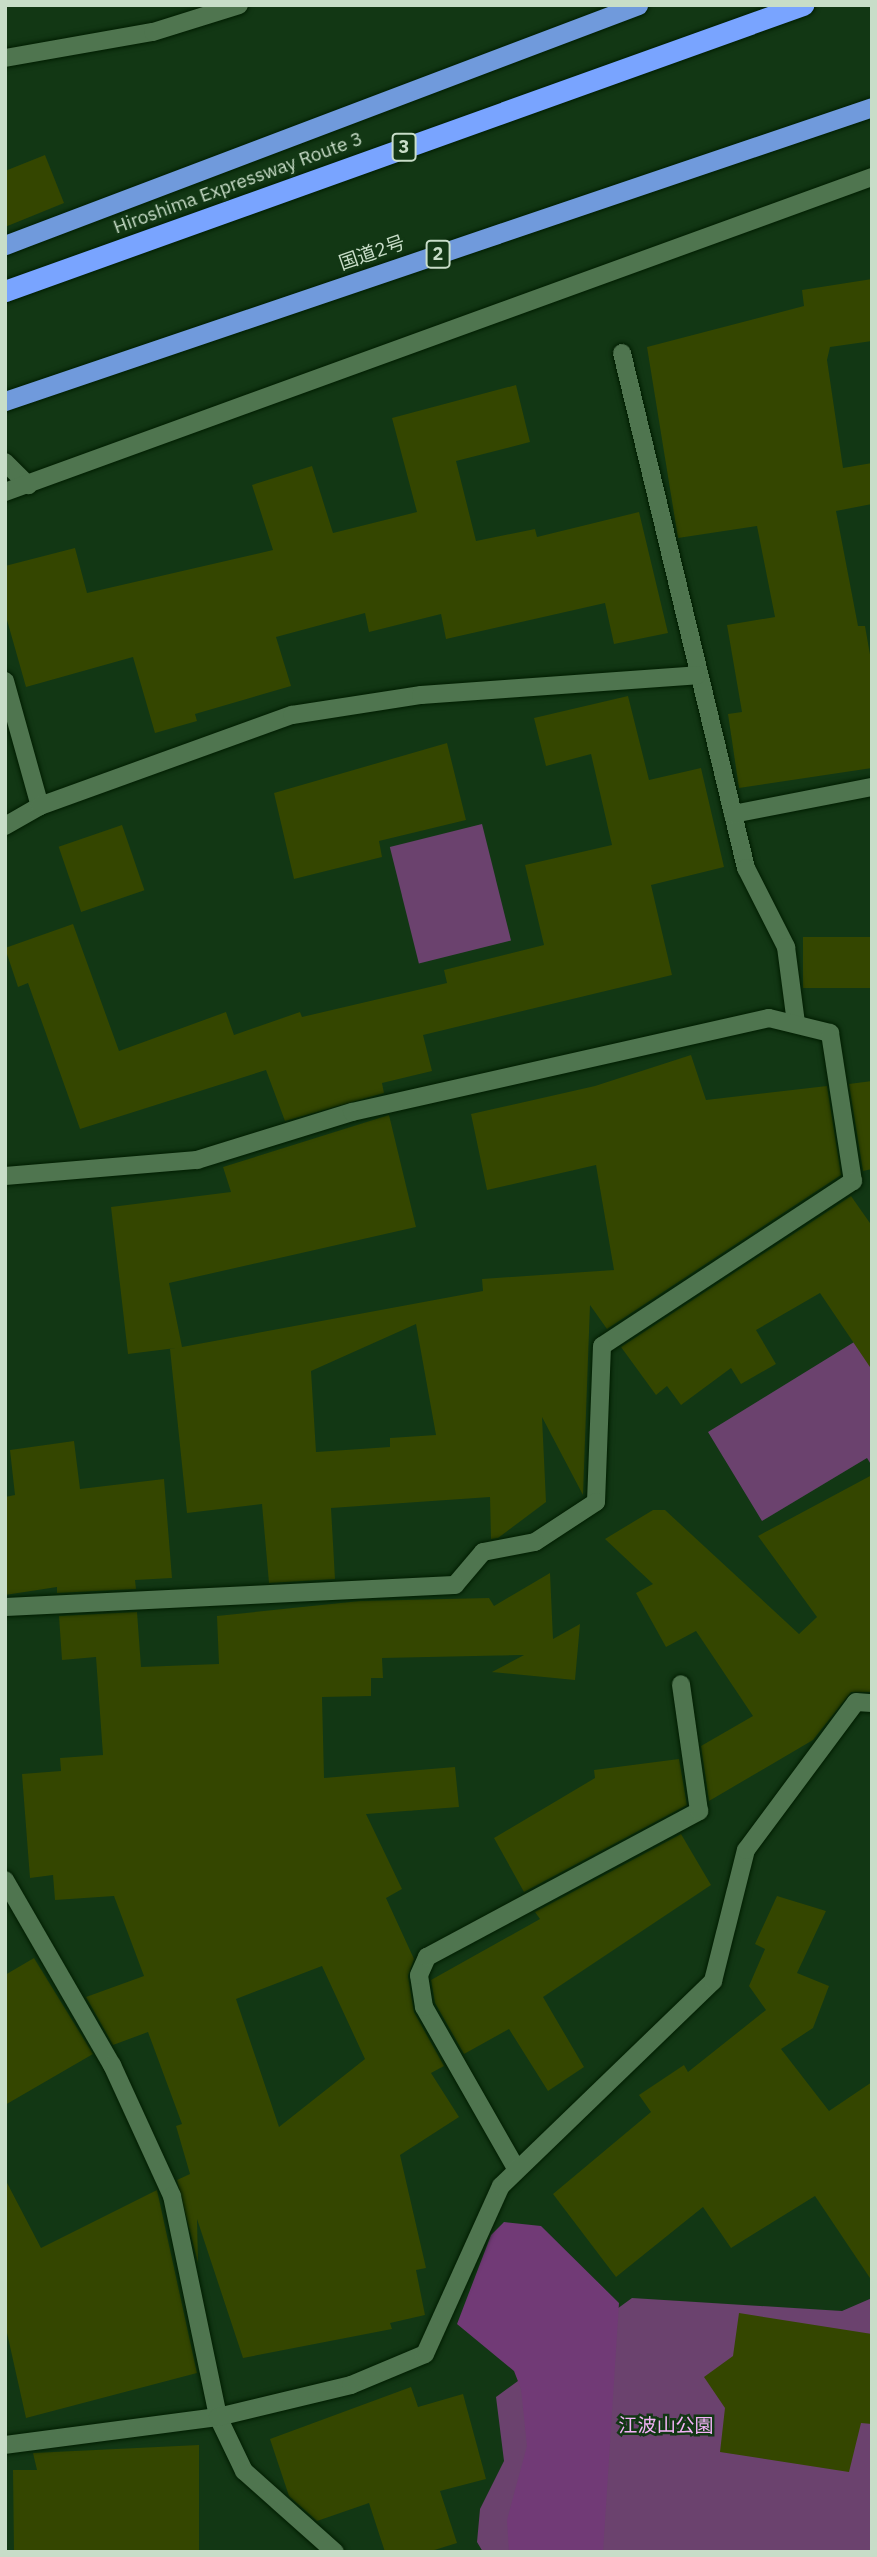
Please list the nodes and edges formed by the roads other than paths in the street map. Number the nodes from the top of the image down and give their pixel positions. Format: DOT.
graph roads {
  1 [pos="239,5"];
  2 [pos="638,5"];
  3 [pos="803,5"];
  4 [pos="5,58"];
  5 [pos="872,107"];
  6 [pos="872,177"];
  7 [pos="5,245"];
  8 [pos="5,290"];
  9 [pos="622,354"];
  10 [pos="5,401"];
  11 [pos="5,462"];
  12 [pos="28,485"];
  13 [pos="5,492"];
  14 [pos="697,676"];
  15 [pos="5,681"];
  16 [pos="872,787"];
  17 [pos="40,806"];
  18 [pos="733,814"];
  19 [pos="5,826"];
  20 [pos="796,1023"];
  21 [pos="5,1176"];
  22 [pos="5,1607"];
  23 [pos="681,1684"];
  24 [pos="872,1703"];
  25 [pos="5,1880"];
  26 [pos="517,2170"];
  27 [pos="218,2417"];
  28 [pos="5,2445"];
  29 [pos="335,2552"];
  1 -- 4 [label="street"];
  2 -- 7 [label="highway"];
  3 -- 8 [label="highway, Hiroshima Expressway Route 3 / 3"];
  5 -- 10 [label="highway, 国道2号 / 2"];
  6 -- 12 [label="street"];
  9 -- 14 [label="street"];
  11 -- 12 [label="street"];
  12 -- 13 [label="street"];
  14 -- 17 [label="street"];
  14 -- 18 [label="street"];
  15 -- 17 [label="street"];
  16 -- 18 [label="street"];
  17 -- 19 [label="street"];
  18 -- 20 [label="street"];
  20 -- 21 [label="street"];
  20 -- 22 [label="street"];
  23 -- 26 [label="street"];
  24 -- 26 [label="street"];
  25 -- 27 [label="street"];
  26 -- 27 [label="street"];
  27 -- 28 [label="street"];
  27 -- 29 [label="street"];
}
